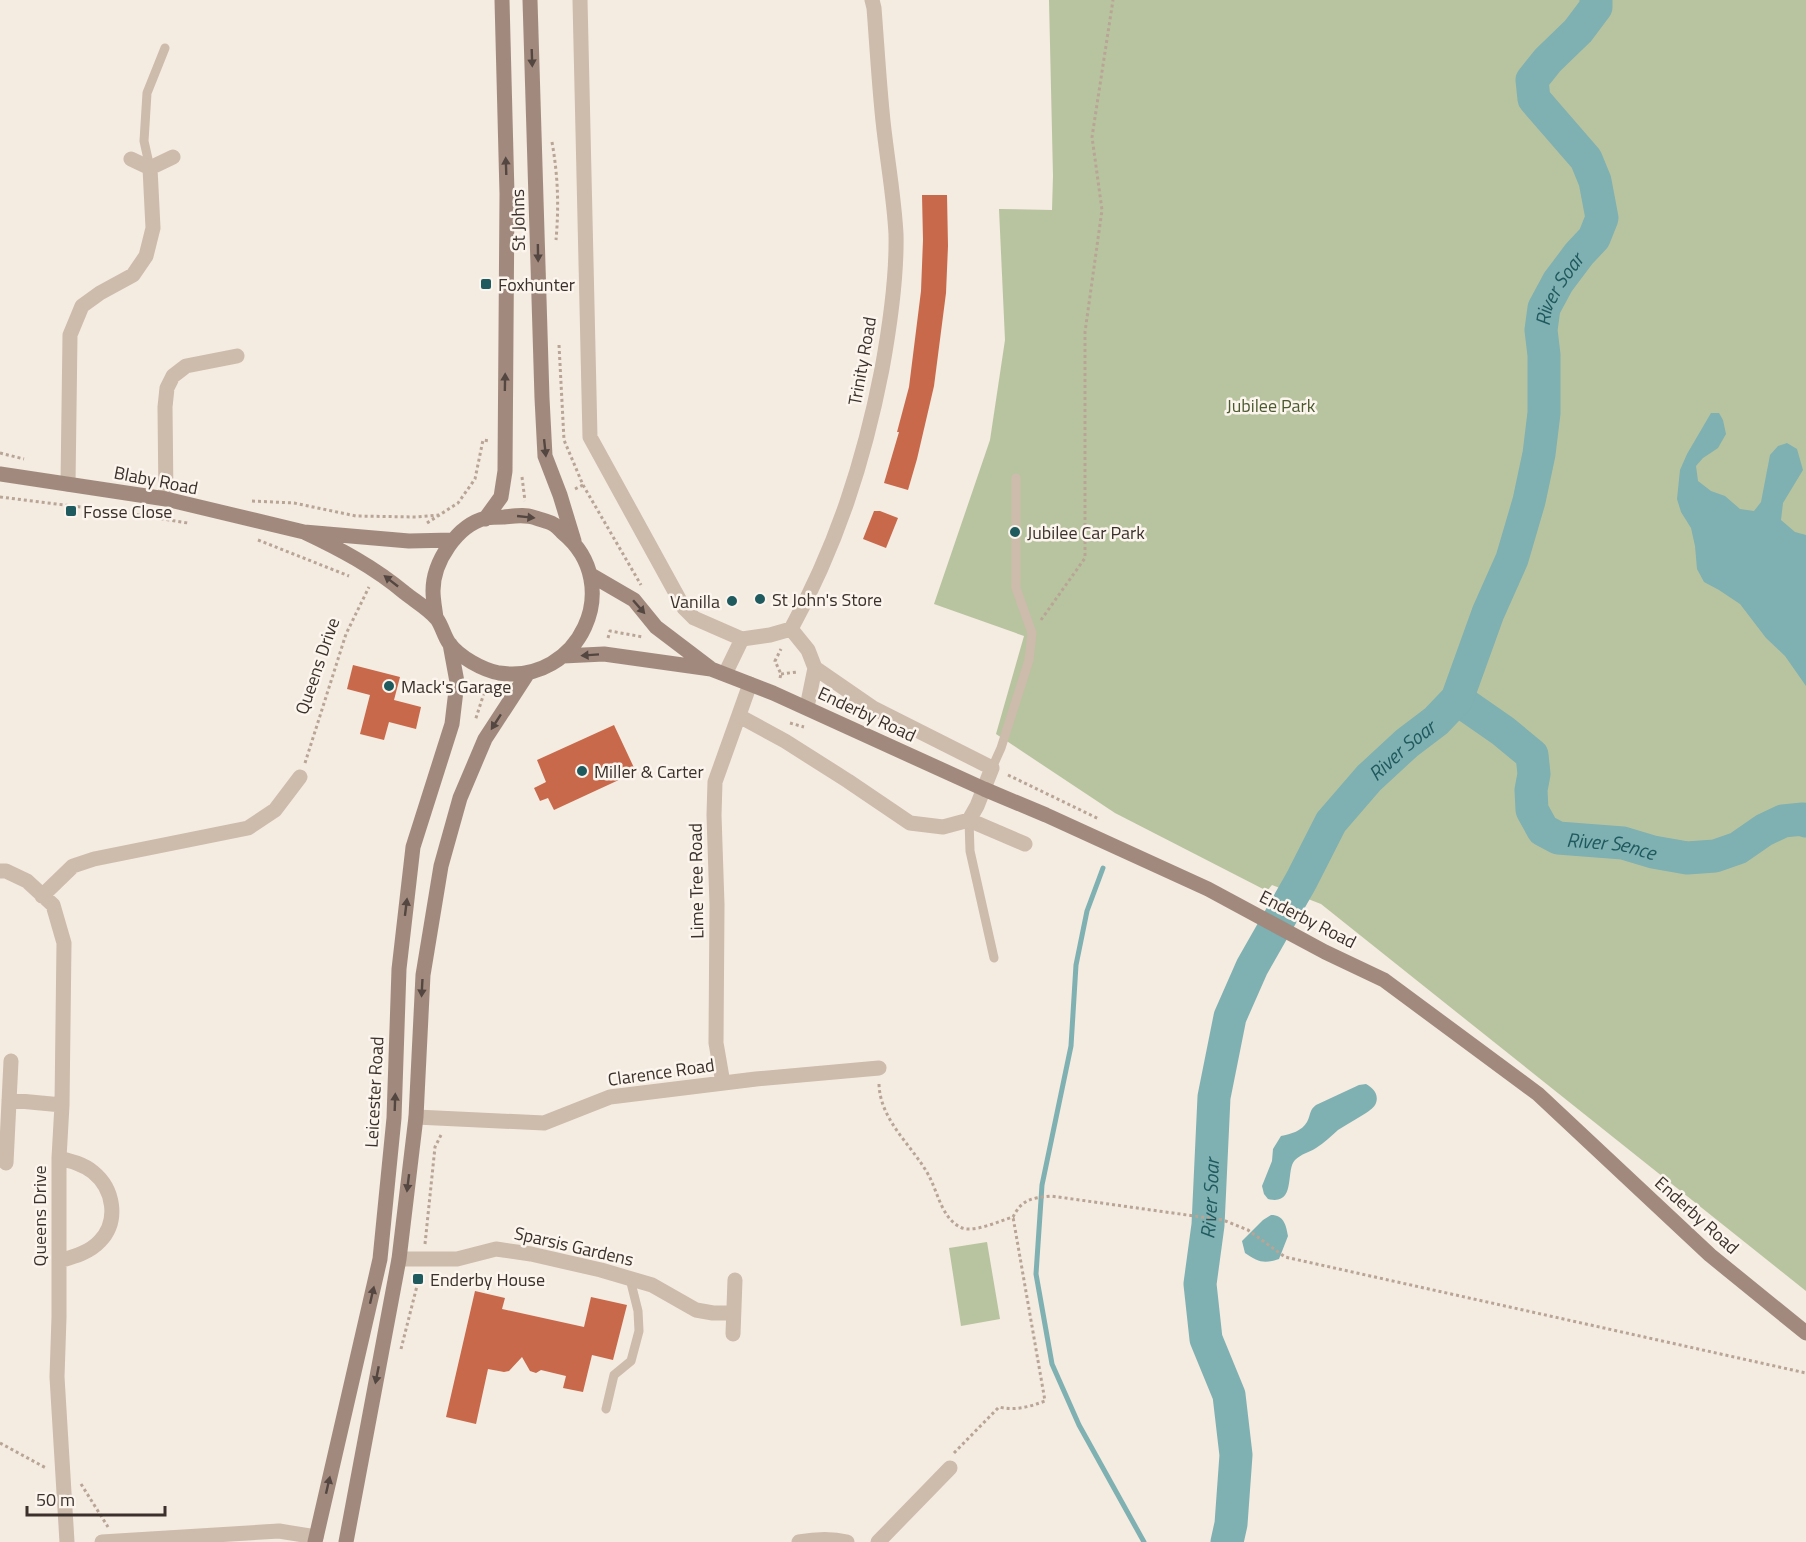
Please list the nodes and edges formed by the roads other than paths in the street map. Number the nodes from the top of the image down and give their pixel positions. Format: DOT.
graph roads {
  1 [pos="502,0"];
  2 [pos="530,0"];
  3 [pos="580,0"];
  4 [pos="872,0"];
  5 [pos="165,48"];
  6 [pos="173,157"];
  7 [pos="131,159"];
  8 [pos="150,168"];
  9 [pos="237,356"];
  10 [pos="0,474"];
  11 [pos="1016,478"];
  12 [pos="68,484"];
  13 [pos="166,500"];
  14 [pos="485,519"];
  15 [pos="304,532"];
  16 [pos="453,540"];
  17 [pos="574,542"];
  18 [pos="591,574"];
  19 [pos="436,618"];
  20 [pos="791,629"];
  21 [pos="742,639"];
  22 [pos="450,644"];
  23 [pos="563,656"];
  24 [pos="815,668"];
  25 [pos="718,671"];
  26 [pos="528,673"];
  27 [pos="750,684"];
  28 [pos="807,707"];
  29 [pos="739,716"];
  30 [pos="992,768"];
  31 [pos="300,777"];
  32 [pos="984,789"];
  33 [pos="969,820"];
  34 [pos="1025,844"];
  35 [pos="0,871"];
  36 [pos="42,896"];
  37 [pos="994,958"];
  38 [pos="6,1059"];
  39 [pos="879,1068"];
  40 [pos="723,1083"];
  41 [pos="9,1100"];
  42 [pos="62,1105"];
  43 [pos="416,1117"];
  44 [pos="59,1158"];
  45 [pos="3,1163"];
  46 [pos="399,1259"];
  47 [pos="59,1261"];
  48 [pos="630,1279"];
  49 [pos="735,1280"];
  50 [pos="733,1313"];
  51 [pos="733,1334"];
  52 [pos="1806,1334"];
  53 [pos="606,1409"];
  54 [pos="950,1468"];
  55 [pos="316,1539"];
  56 [pos="117,1541"];
  57 [pos="67,1542"];
  58 [pos="102,1542"];
  59 [pos="346,1542"];
  60 [pos="799,1542"];
  61 [pos="847,1542"];
  62 [pos="878,1542"];
  14 -- 1 [label="main road, St Johns, one-way"];
  2 -- 17 [label="main road, St Johns, one-way"];
  3 -- 21 [label="street"];
  4 -- 20 [label="street, Trinity Road"];
  5 -- 8 [label="lane"];
  6 -- 8 [label="street"];
  7 -- 8 [label="street"];
  8 -- 12 [label="street"];
  9 -- 13 [label="street"];
  10 -- 12 [label="main road, Blaby Road"];
  11 -- 30 [label="lane"];
  12 -- 13 [label="main road, Blaby Road"];
  13 -- 15 [label="main road, Blaby Road"];
  14 -- 16 [label="main road"];
  14 -- 17 [label="main road, one-way"];
  15 -- 16 [label="main road, Blaby Road"];
  19 -- 15 [label="main road, Blaby Road, one-way"];
  16 -- 19 [label="main road"];
  17 -- 18 [label="main road"];
  18 -- 23 [label="main road"];
  18 -- 25 [label="main road, Enderby Road, one-way"];
  19 -- 22 [label="main road"];
  20 -- 21 [label="street"];
  20 -- 24 [label="street"];
  21 -- 25 [label="street"];
  22 -- 26 [label="main road"];
  55 -- 22 [label="main road, Leicester Road, one-way"];
  25 -- 23 [label="main road, Enderby Road, one-way"];
  23 -- 26 [label="main road"];
  24 -- 28 [label="street"];
  24 -- 30 [label="street"];
  25 -- 27 [label="main road, Enderby Road"];
  26 -- 43 [label="main road, one-way"];
  27 -- 28 [label="main road, Enderby Road"];
  27 -- 29 [label="street, Lime Tree Road"];
  28 -- 32 [label="main road, Enderby Road"];
  29 -- 33 [label="street"];
  29 -- 40 [label="street, Lime Tree Road"];
  30 -- 32 [label="street"];
  31 -- 36 [label="street"];
  32 -- 33 [label="street"];
  32 -- 52 [label="main road, Enderby Road"];
  33 -- 34 [label="street"];
  33 -- 37 [label="lane"];
  35 -- 36 [label="street, Queens Drive"];
  36 -- 42 [label="street, Queens Drive"];
  38 -- 41 [label="street"];
  39 -- 40 [label="street, Clarence Road"];
  40 -- 43 [label="street, Clarence Road"];
  41 -- 42 [label="street"];
  41 -- 45 [label="street"];
  42 -- 44 [label="street, Queens Drive"];
  43 -- 46 [label="main road, one-way"];
  44 -- 47 [label="street, Queens Drive"];
  44 -- 47 [label="street"];
  46 -- 48 [label="street, Sparsis Gardens"];
  46 -- 59 [label="main road, one-way"];
  47 -- 57 [label="street, Queens Drive"];
  48 -- 50 [label="street, Sparsis Gardens"];
  48 -- 53 [label="lane"];
  49 -- 50 [label="street"];
  50 -- 51 [label="street"];
  54 -- 62 [label="street"];
  55 -- 56 [label="street"];
  56 -- 58 [label="street"];
  60 -- 61 [label="street"];
}
